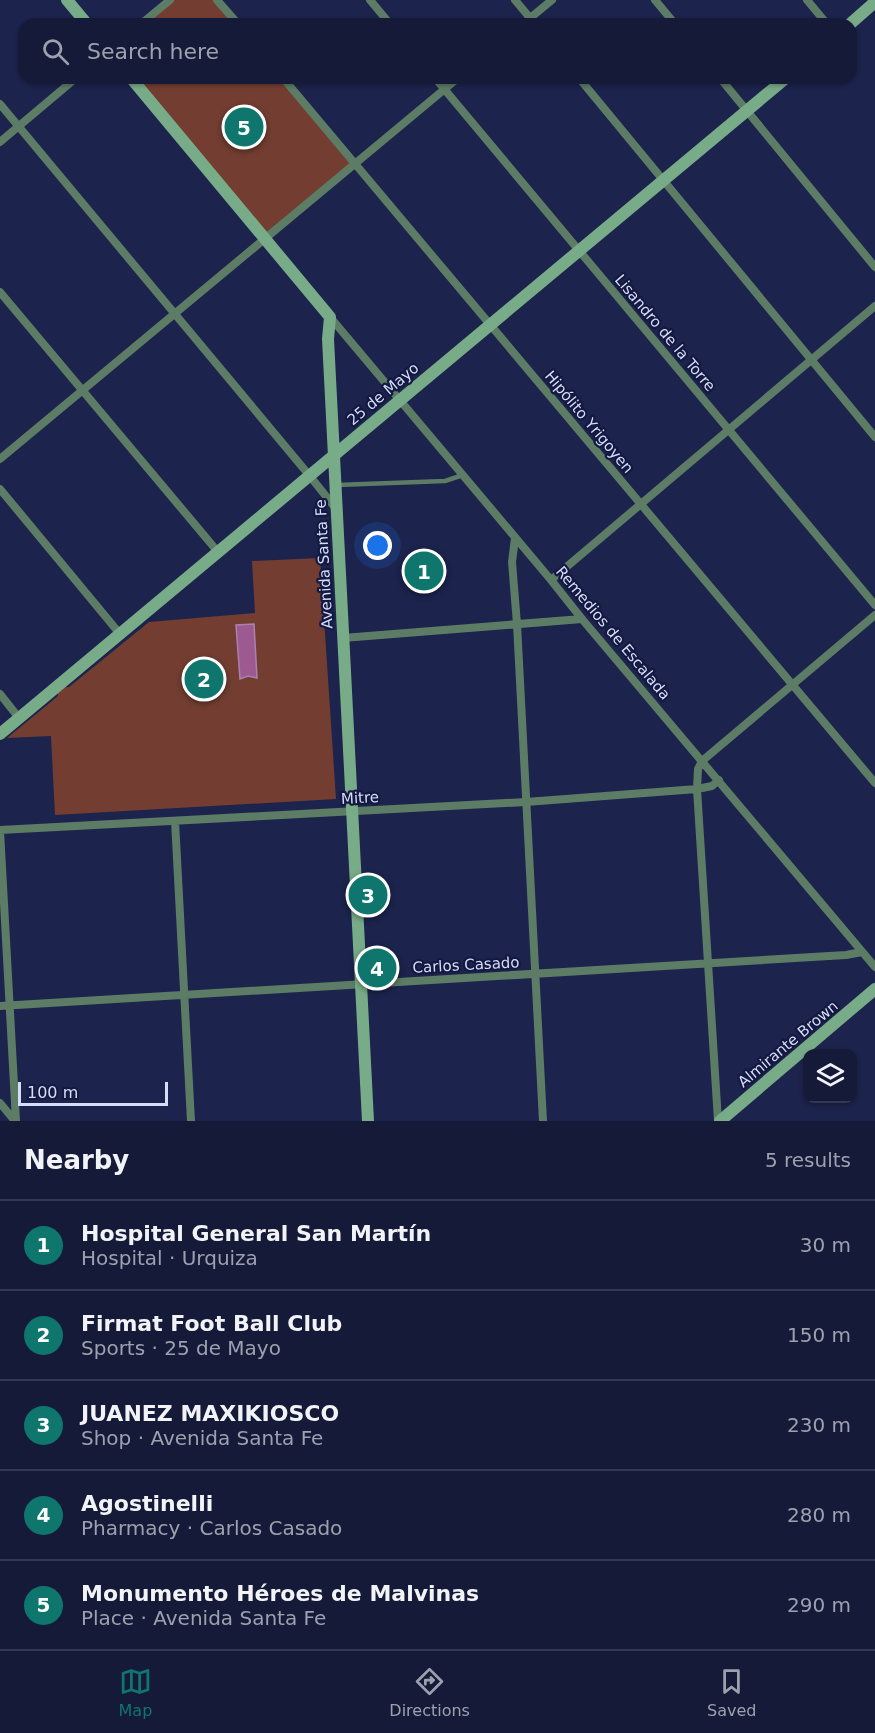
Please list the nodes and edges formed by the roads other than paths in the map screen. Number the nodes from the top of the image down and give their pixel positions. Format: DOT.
graph roads {
  1 [pos="67,0"];
  2 [pos="170,0"];
  3 [pos="218,0"];
  4 [pos="370,0"];
  5 [pos="515,0"];
  6 [pos="552,0"];
  7 [pos="655,0"];
  8 [pos="807,0"];
  9 [pos="875,2"];
  10 [pos="82,18"];
  11 [pos="148,18"];
  12 [pos="233,18"];
  13 [pos="385,18"];
  14 [pos="526,18"];
  15 [pos="533,18"];
  16 [pos="670,18"];
  17 [pos="822,18"];
  18 [pos="857,18"];
  19 [pos="69,84"];
  20 [pos="137,84"];
  21 [pos="288,84"];
  22 [pos="440,84"];
  23 [pos="451,84"];
  24 [pos="584,84"];
  25 [pos="725,84"];
  26 [pos="779,84"];
  27 [pos="444,90"];
  28 [pos="0,104"];
  29 [pos="747,110"];
  30 [pos="18,126"];
  31 [pos="0,142"];
  32 [pos="355,164"];
  33 [pos="663,180"];
  34 [pos="265,238"];
  35 [pos="578,250"];
  36 [pos="875,267"];
  37 [pos="0,292"];
  38 [pos="875,306"];
  39 [pos="175,314"];
  40 [pos="330,317"];
  41 [pos="489,325"];
  42 [pos="812,360"];
  43 [pos="83,391"];
  44 [pos="400,399"];
  45 [pos="729,430"];
  46 [pos="875,437"];
  47 [pos="334,454"];
  48 [pos="0,459"];
  49 [pos="309,475"];
  50 [pos="463,475"];
  51 [pos="335,486"];
  52 [pos="0,489"];
  53 [pos="640,505"];
  54 [pos="337,510"];
  55 [pos="515,537"];
  56 [pos="218,552"];
  57 [pos="551,580"];
  58 [pos="875,605"];
  59 [pos="875,615"];
  60 [pos="582,619"];
  61 [pos="517,624"];
  62 [pos="120,634"];
  63 [pos="343,638"];
  64 [pos="792,685"];
  65 [pos="0,694"];
  66 [pos="19,718"];
  67 [pos="0,734"];
  68 [pos="702,761"];
  69 [pos="718,780"];
  70 [pos="875,783"];
  71 [pos="698,789"];
  72 [pos="526,802"];
  73 [pos="352,812"];
  74 [pos="175,821"];
  75 [pos="0,830"];
  76 [pos="862,952"];
  77 [pos="708,963"];
  78 [pos="875,967"];
  79 [pos="534,974"];
  80 [pos="361,984"];
  81 [pos="875,989"];
  82 [pos="184,995"];
  83 [pos="10,1005"];
  84 [pos="0,1006"];
  85 [pos="0,1103"];
  86 [pos="16,1121"];
  87 [pos="191,1121"];
  88 [pos="368,1121"];
  89 [pos="543,1121"];
  90 [pos="719,1121"];
  1 -- 10 [label="street"];
  2 -- 11 [label="street"];
  3 -- 12 [label="street"];
  4 -- 13 [label="street"];
  5 -- 14 [label="street"];
  6 -- 15 [label="street"];
  7 -- 16 [label="street"];
  8 -- 17 [label="street"];
  9 -- 18 [label="street"];
  19 -- 30 [label="street"];
  20 -- 34 [label="street"];
  21 -- 32 [label="street, Hipólito Yrigoyen"];
  22 -- 27 [label="street, Lisandro de la Torre"];
  23 -- 27 [label="street"];
  24 -- 33 [label="street"];
  25 -- 29 [label="street"];
  26 -- 29 [label="street, 25 de Mayo"];
  27 -- 32 [label="street"];
  27 -- 35 [label="street, Lisandro de la Torre"];
  28 -- 30 [label="street"];
  29 -- 33 [label="street, 25 de Mayo"];
  29 -- 36 [label="street"];
  30 -- 31 [label="street"];
  30 -- 39 [label="street"];
  32 -- 34 [label="street"];
  32 -- 41 [label="street, Hipólito Yrigoyen"];
  33 -- 35 [label="street, 25 de Mayo"];
  33 -- 42 [label="street"];
  34 -- 39 [label="street"];
  34 -- 40 [label="street"];
  35 -- 41 [label="street, 25 de Mayo"];
  35 -- 45 [label="street, Lisandro de la Torre"];
  37 -- 43 [label="street"];
  38 -- 42 [label="street"];
  39 -- 43 [label="street"];
  39 -- 49 [label="street"];
  40 -- 44 [label="street, Remedios de Escalada"];
  40 -- 47 [label="street, Avenida Santa Fe"];
  41 -- 44 [label="street, 25 de Mayo"];
  41 -- 53 [label="street, Hipólito Yrigoyen"];
  42 -- 45 [label="street"];
  42 -- 46 [label="street"];
  43 -- 48 [label="street"];
  43 -- 56 [label="street"];
  44 -- 47 [label="street, 25 de Mayo"];
  44 -- 50 [label="street, Remedios de Escalada"];
  45 -- 53 [label="street"];
  45 -- 58 [label="street, Lisandro de la Torre"];
  47 -- 49 [label="street, 25 de Mayo"];
  47 -- 51 [label="street, Avenida Santa Fe"];
  49 -- 54 [label="street"];
  49 -- 56 [label="street, 25 de Mayo"];
  50 -- 51 [label="lane"];
  50 -- 55 [label="street, Remedios de Escalada"];
  51 -- 54 [label="street, Avenida Santa Fe"];
  52 -- 62 [label="street"];
  53 -- 57 [label="street"];
  53 -- 64 [label="street, Hipólito Yrigoyen"];
  54 -- 63 [label="street, Avenida Santa Fe"];
  55 -- 57 [label="street, Remedios de Escalada"];
  55 -- 61 [label="street"];
  56 -- 62 [label="street, 25 de Mayo"];
  57 -- 60 [label="street, Remedios de Escalada"];
  59 -- 64 [label="street"];
  60 -- 61 [label="street"];
  60 -- 68 [label="street, Remedios de Escalada"];
  61 -- 63 [label="street"];
  61 -- 72 [label="street"];
  62 -- 66 [label="street, 25 de Mayo"];
  63 -- 73 [label="street, Avenida Santa Fe"];
  64 -- 68 [label="street"];
  64 -- 70 [label="street, Hipólito Yrigoyen"];
  65 -- 66 [label="street"];
  66 -- 67 [label="street, 25 de Mayo"];
  68 -- 69 [label="street, Remedios de Escalada"];
  68 -- 71 [label="street"];
  69 -- 71 [label="street, Mitre"];
  69 -- 76 [label="street, Remedios de Escalada"];
  71 -- 72 [label="street, Mitre"];
  71 -- 77 [label="street"];
  72 -- 73 [label="street, Mitre"];
  72 -- 79 [label="street"];
  73 -- 74 [label="street, Mitre"];
  73 -- 80 [label="street, Avenida Santa Fe"];
  74 -- 75 [label="street, Mitre"];
  74 -- 82 [label="street"];
  75 -- 83 [label="street"];
  76 -- 77 [label="street, Carlos Casado"];
  76 -- 78 [label="street, Remedios de Escalada"];
  77 -- 79 [label="street, Carlos Casado"];
  77 -- 90 [label="street"];
  79 -- 80 [label="street, Carlos Casado"];
  79 -- 89 [label="street"];
  80 -- 82 [label="street, Carlos Casado"];
  80 -- 88 [label="street, Avenida Santa Fe"];
  81 -- 90 [label="street, Almirante Brown"];
  82 -- 83 [label="street, Carlos Casado"];
  82 -- 87 [label="street"];
  83 -- 84 [label="street, Carlos Casado"];
  83 -- 86 [label="street"];
  85 -- 86 [label="street"];
}
